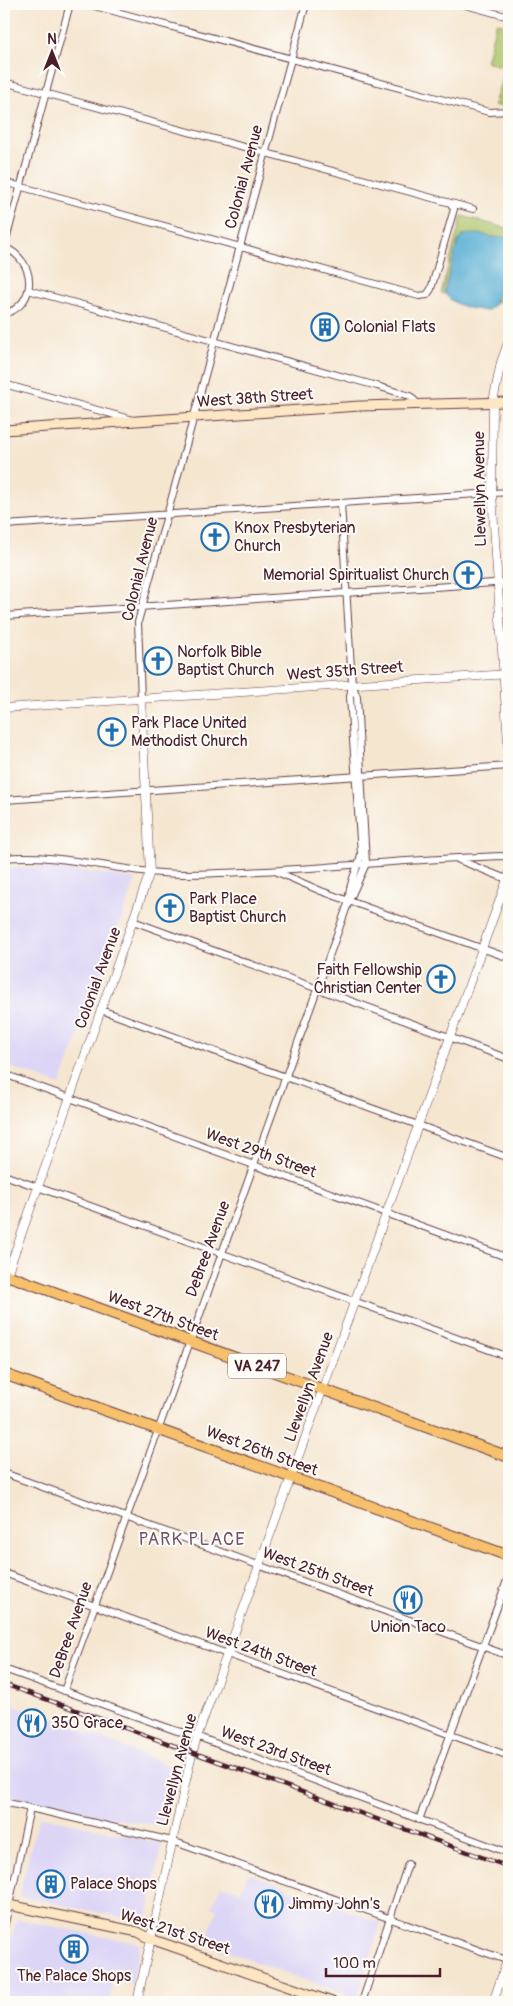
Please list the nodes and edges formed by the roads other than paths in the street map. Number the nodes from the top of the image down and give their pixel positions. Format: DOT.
graph roads {
  1 [pos="70,4"];
  2 [pos="87,4"];
  3 [pos="306,4"];
  4 [pos="462,4"];
  5 [pos="509,17"];
  6 [pos="291,59"];
  7 [pos="4,82"];
  8 [pos="46,93"];
  9 [pos="509,111"];
  10 [pos="265,152"];
  11 [pos="4,182"];
  12 [pos="20,187"];
  13 [pos="451,204"];
  14 [pos="473,210"];
  15 [pos="4,247"];
  16 [pos="239,247"];
  17 [pos="28,290"];
  18 [pos="4,314"];
  19 [pos="509,340"];
  20 [pos="214,341"];
  21 [pos="4,384"];
  22 [pos="493,402"];
  23 [pos="509,402"];
  24 [pos="418,404"];
  25 [pos="194,417"];
  26 [pos="138,421"];
  27 [pos="4,430"];
  28 [pos="509,492"];
  29 [pos="492,493"];
  30 [pos="341,503"];
  31 [pos="168,514"];
  32 [pos="4,525"];
  33 [pos="497,582"];
  34 [pos="509,582"];
  35 [pos="347,593"];
  36 [pos="142,607"];
  37 [pos="4,616"];
  38 [pos="506,674"];
  39 [pos="352,684"];
  40 [pos="141,699"];
  41 [pos="4,708"];
  42 [pos="509,759"];
  43 [pos="509,766"];
  44 [pos="359,776"];
  45 [pos="147,791"];
  46 [pos="4,800"];
  47 [pos="509,856"];
  48 [pos="4,858"];
  49 [pos="456,859"];
  50 [pos="363,864"];
  51 [pos="274,870"];
  52 [pos="150,872"];
  53 [pos="509,878"];
  54 [pos="349,901"];
  55 [pos="133,922"];
  56 [pos="483,949"];
  57 [pos="509,958"];
  58 [pos="317,989"];
  59 [pos="101,1010"];
  60 [pos="451,1038"];
  61 [pos="509,1059"];
  62 [pos="4,1074"];
  63 [pos="285,1077"];
  64 [pos="69,1098"];
  65 [pos="419,1125"];
  66 [pos="509,1158"];
  67 [pos="253,1165"];
  68 [pos="4,1175"];
  69 [pos="37,1187"];
  70 [pos="386,1214"];
  71 [pos="221,1253"];
  72 [pos="509,1258"];
  73 [pos="5,1277"];
  74 [pos="355,1302"];
  75 [pos="190,1341"];
  76 [pos="509,1357"];
  77 [pos="4,1374"];
  78 [pos="322,1390"];
  79 [pos="157,1429"];
  80 [pos="509,1457"];
  81 [pos="4,1474"];
  82 [pos="291,1478"];
  83 [pos="125,1518"];
  84 [pos="509,1556"];
  85 [pos="259,1566"];
  86 [pos="4,1573"];
  87 [pos="509,1575"];
  88 [pos="94,1606"];
  89 [pos="483,1647"];
  90 [pos="227,1654"];
  91 [pos="509,1656"];
  92 [pos="4,1669"];
  93 [pos="64,1691"];
  94 [pos="452,1735"];
  95 [pos="197,1738"];
  96 [pos="509,1756"];
  97 [pos="4,1802"];
  98 [pos="30,1808"];
  99 [pos="420,1820"];
  100 [pos="172,1841"];
  101 [pos="509,1853"];
  102 [pos="408,1864"];
  103 [pos="6,1904"];
  104 [pos="389,1920"];
  105 [pos="4,1928"];
  106 [pos="151,1938"];
  107 [pos="509,1959"];
  108 [pos="137,2002"];
  109 [pos="332,2002"];
  110 [pos="362,2002"];
  111 [pos="493,2002"];
  1 -- 8 [label="street"];
  2 -- 6 [label="street"];
  3 -- 6 [label="street, Colonial Avenue"];
  4 -- 5 [label="street"];
  6 -- 9 [label="street"];
  6 -- 10 [label="street, Colonial Avenue"];
  7 -- 8 [label="street"];
  8 -- 10 [label="street"];
  8 -- 12 [label="street"];
  10 -- 13 [label="street"];
  10 -- 16 [label="street, Colonial Avenue"];
  11 -- 12 [label="street"];
  12 -- 15 [label="street"];
  12 -- 16 [label="street"];
  13 -- 14 [label="street"];
  13 -- 16 [label="street"];
  15 -- 17 [label="street"];
  16 -- 20 [label="street, Colonial Avenue"];
  17 -- 18 [label="street"];
  17 -- 20 [label="street"];
  19 -- 22 [label="street, Llewellyn Avenue"];
  20 -- 24 [label="street"];
  20 -- 25 [label="street, Colonial Avenue"];
  21 -- 26 [label="street"];
  22 -- 23 [label="main road, West 38th Street"];
  22 -- 24 [label="main road, West 38th Street"];
  22 -- 29 [label="street, Llewellyn Avenue"];
  24 -- 25 [label="main road, West 38th Street"];
  25 -- 26 [label="main road, West 38th Street"];
  25 -- 31 [label="street, Colonial Avenue"];
  26 -- 27 [label="main road, West 38th Street"];
  28 -- 29 [label="street"];
  29 -- 30 [label="street"];
  29 -- 33 [label="street, Llewellyn Avenue"];
  30 -- 31 [label="street"];
  30 -- 35 [label="street, DeBree Avenue"];
  31 -- 32 [label="street"];
  31 -- 36 [label="street, Colonial Avenue"];
  33 -- 34 [label="street"];
  33 -- 35 [label="street"];
  33 -- 38 [label="street, Llewellyn Avenue"];
  35 -- 36 [label="street"];
  35 -- 39 [label="street, DeBree Avenue"];
  36 -- 37 [label="street"];
  36 -- 40 [label="street, Colonial Avenue"];
  38 -- 39 [label="street, West 35th Street"];
  38 -- 42 [label="street, Llewellyn Avenue"];
  39 -- 40 [label="street, West 35th Street"];
  39 -- 44 [label="street, DeBree Avenue"];
  40 -- 41 [label="street, West 35th Street"];
  40 -- 45 [label="street, Colonial Avenue"];
  43 -- 44 [label="street"];
  44 -- 45 [label="street"];
  44 -- 50 [label="street, DeBree Avenue"];
  45 -- 46 [label="street"];
  45 -- 52 [label="street, Colonial Avenue"];
  47 -- 49 [label="street"];
  48 -- 52 [label="street"];
  49 -- 50 [label="street"];
  49 -- 53 [label="street"];
  50 -- 51 [label="street"];
  50 -- 54 [label="street, DeBree Avenue"];
  51 -- 52 [label="street"];
  51 -- 54 [label="street"];
  52 -- 55 [label="street, Colonial Avenue"];
  53 -- 56 [label="street, Llewellyn Avenue"];
  54 -- 56 [label="street"];
  54 -- 58 [label="street, DeBree Avenue"];
  55 -- 58 [label="street"];
  55 -- 59 [label="street, Colonial Avenue"];
  56 -- 57 [label="street"];
  56 -- 60 [label="street, Llewellyn Avenue"];
  58 -- 60 [label="street"];
  58 -- 63 [label="street, DeBree Avenue"];
  59 -- 63 [label="street"];
  59 -- 64 [label="street, Colonial Avenue"];
  60 -- 61 [label="street"];
  60 -- 65 [label="street, Llewellyn Avenue"];
  62 -- 64 [label="street, West 29th Street"];
  63 -- 65 [label="street"];
  63 -- 67 [label="street, DeBree Avenue"];
  64 -- 67 [label="street, West 29th Street"];
  64 -- 69 [label="street, Colonial Avenue"];
  65 -- 66 [label="street"];
  65 -- 70 [label="street, Llewellyn Avenue"];
  67 -- 70 [label="street, West 29th Street"];
  67 -- 71 [label="street, DeBree Avenue"];
  68 -- 69 [label="street"];
  69 -- 71 [label="street"];
  69 -- 73 [label="street, Colonial Avenue"];
  70 -- 72 [label="street, West 29th Street"];
  70 -- 74 [label="street, Llewellyn Avenue"];
  71 -- 74 [label="street"];
  71 -- 75 [label="street, DeBree Avenue"];
  73 -- 75 [label="main road, West 27th Street / VA 247"];
  74 -- 76 [label="street"];
  74 -- 78 [label="street, Llewellyn Avenue"];
  75 -- 78 [label="main road, West 27th Street / VA 247"];
  75 -- 79 [label="street, DeBree Avenue"];
  77 -- 79 [label="main road, West 26th Street"];
  78 -- 80 [label="main road, West 27th Street / VA 247"];
  78 -- 82 [label="street, Llewellyn Avenue"];
  79 -- 82 [label="main road, West 26th Street"];
  79 -- 83 [label="street, DeBree Avenue"];
  81 -- 83 [label="street, West 25th Street"];
  82 -- 84 [label="main road, West 26th Street"];
  82 -- 85 [label="street, Llewellyn Avenue"];
  83 -- 85 [label="street, West 25th Street"];
  83 -- 88 [label="street, DeBree Avenue"];
  85 -- 89 [label="street, West 25th Street"];
  85 -- 90 [label="street, Llewellyn Avenue"];
  86 -- 88 [label="street, West 24th Street"];
  87 -- 89 [label="street"];
  88 -- 90 [label="street, West 24th Street"];
  88 -- 93 [label="street, DeBree Avenue"];
  89 -- 91 [label="street, West 25th Street"];
  89 -- 94 [label="street"];
  90 -- 94 [label="street, West 24th Street"];
  90 -- 95 [label="street, Llewellyn Avenue"];
  92 -- 93 [label="street, West 23rd Street"];
  93 -- 95 [label="street, West 23rd Street"];
  94 -- 96 [label="street, West 24th Street"];
  94 -- 99 [label="street"];
  95 -- 99 [label="street, West 23rd Street"];
  95 -- 100 [label="street, Llewellyn Avenue"];
  97 -- 98 [label="street"];
  98 -- 100 [label="street"];
  98 -- 103 [label="street"];
  99 -- 101 [label="street, West 23rd Street"];
  100 -- 104 [label="street"];
  100 -- 106 [label="street, Llewellyn Avenue"];
  102 -- 104 [label="street"];
  103 -- 105 [label="street"];
  103 -- 106 [label="main road, West 21st Street"];
  104 -- 107 [label="street"];
  104 -- 110 [label="street"];
  106 -- 108 [label="street, Llewellyn Avenue"];
  106 -- 109 [label="main road, West 21st Street"];
  107 -- 111 [label="street"];
}
